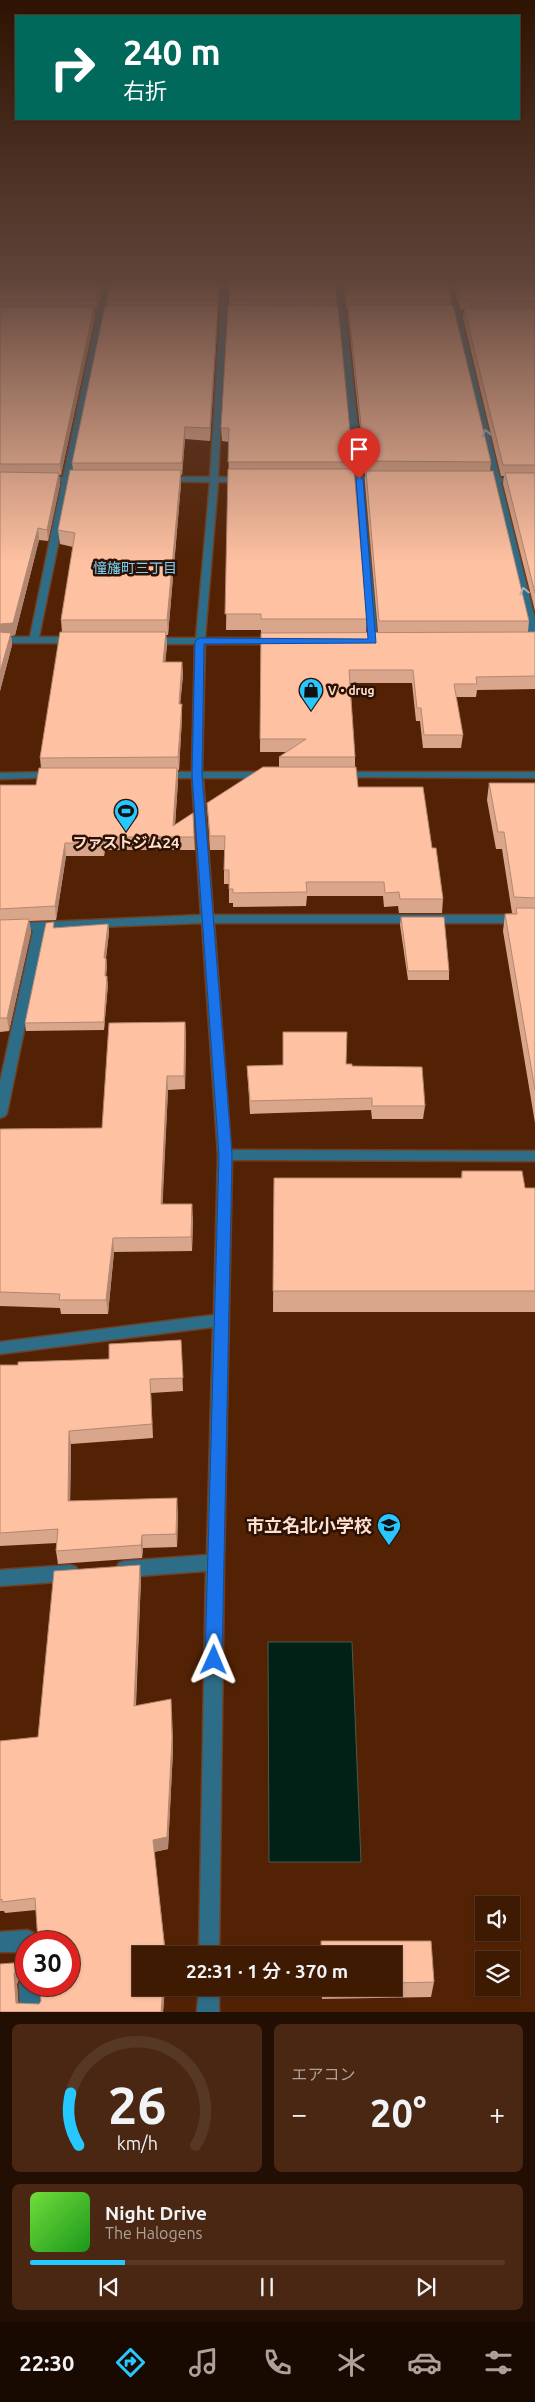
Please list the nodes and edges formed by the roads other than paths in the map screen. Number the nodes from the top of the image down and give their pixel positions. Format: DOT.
graph roads {
  1 [pos="88,376"];
  2 [pos="220,376"];
  3 [pos="348,376"];
  4 [pos="471,376"];
  5 [pos="29,479"];
  6 [pos="68,479"];
  7 [pos="97,479"];
  8 [pos="156,479"];
  9 [pos="330,479"];
  10 [pos="359,479"];
  11 [pos="389,479"];
  12 [pos="214,480"];
  13 [pos="252,480"];
  14 [pos="468,480"];
  15 [pos="497,480"];
  16 [pos="535,480"];
  17 [pos="0,640"];
  18 [pos="34,640"];
  19 [pos="83,640"];
  20 [pos="141,640"];
  21 [pos="532,640"];
  22 [pos="200,641"];
  23 [pos="286,641"];
  24 [pos="373,641"];
  25 [pos="148,775"];
  26 [pos="197,775"];
  27 [pos="276,775"];
  28 [pos="326,775"];
  29 [pos="535,775"];
  30 [pos="0,776"];
  31 [pos="69,776"];
  32 [pos="207,919"];
  33 [pos="535,919"];
  34 [pos="40,925"];
  35 [pos="0,928"];
  36 [pos="0,1112"];
  37 [pos="226,1155"];
  38 [pos="535,1156"];
  39 [pos="220,1320"];
  40 [pos="0,1348"];
  41 [pos="215,1562"];
  42 [pos="108,1570"];
  43 [pos="88,1572"];
  44 [pos="0,1578"];
  45 [pos="15,1941"];
  46 [pos="0,1942"];
  47 [pos="209,1946"];
  48 [pos="30,1996"];
  49 [pos="209,1996"];
  50 [pos="31,2012"];
  51 [pos="208,2012"];
  1 -- 6 [label="street"];
  2 -- 12 [label="street"];
  3 -- 10 [label="street"];
  15 -- 4 [label="street, one-way"];
  5 -- 6 [label="street"];
  6 -- 7 [label="street"];
  6 -- 18 [label="street"];
  8 -- 12 [label="street"];
  9 -- 10 [label="street"];
  10 -- 11 [label="street"];
  10 -- 24 [label="street"];
  12 -- 13 [label="street"];
  12 -- 22 [label="street"];
  14 -- 15 [label="street"];
  15 -- 16 [label="street"];
  21 -- 15 [label="street, one-way"];
  17 -- 18 [label="street"];
  18 -- 19 [label="street"];
  20 -- 22 [label="street"];
  22 -- 23 [label="street"];
  22 -- 26 [label="street"];
  25 -- 26 [label="street"];
  26 -- 27 [label="street"];
  26 -- 32 [label="street"];
  28 -- 29 [label="street"];
  30 -- 31 [label="street"];
  32 -- 33 [label="street"];
  32 -- 34 [label="street"];
  32 -- 37 [label="street"];
  34 -- 35 [label="street"];
  34 -- 36 [label="street"];
  37 -- 38 [label="street"];
  37 -- 39 [label="street"];
  39 -- 40 [label="street"];
  39 -- 41 [label="street"];
  41 -- 42 [label="street"];
  41 -- 47 [label="street"];
  43 -- 44 [label="street"];
  45 -- 46 [label="street"];
  48 -- 50 [label="street"];
  49 -- 51 [label="street"];
}
